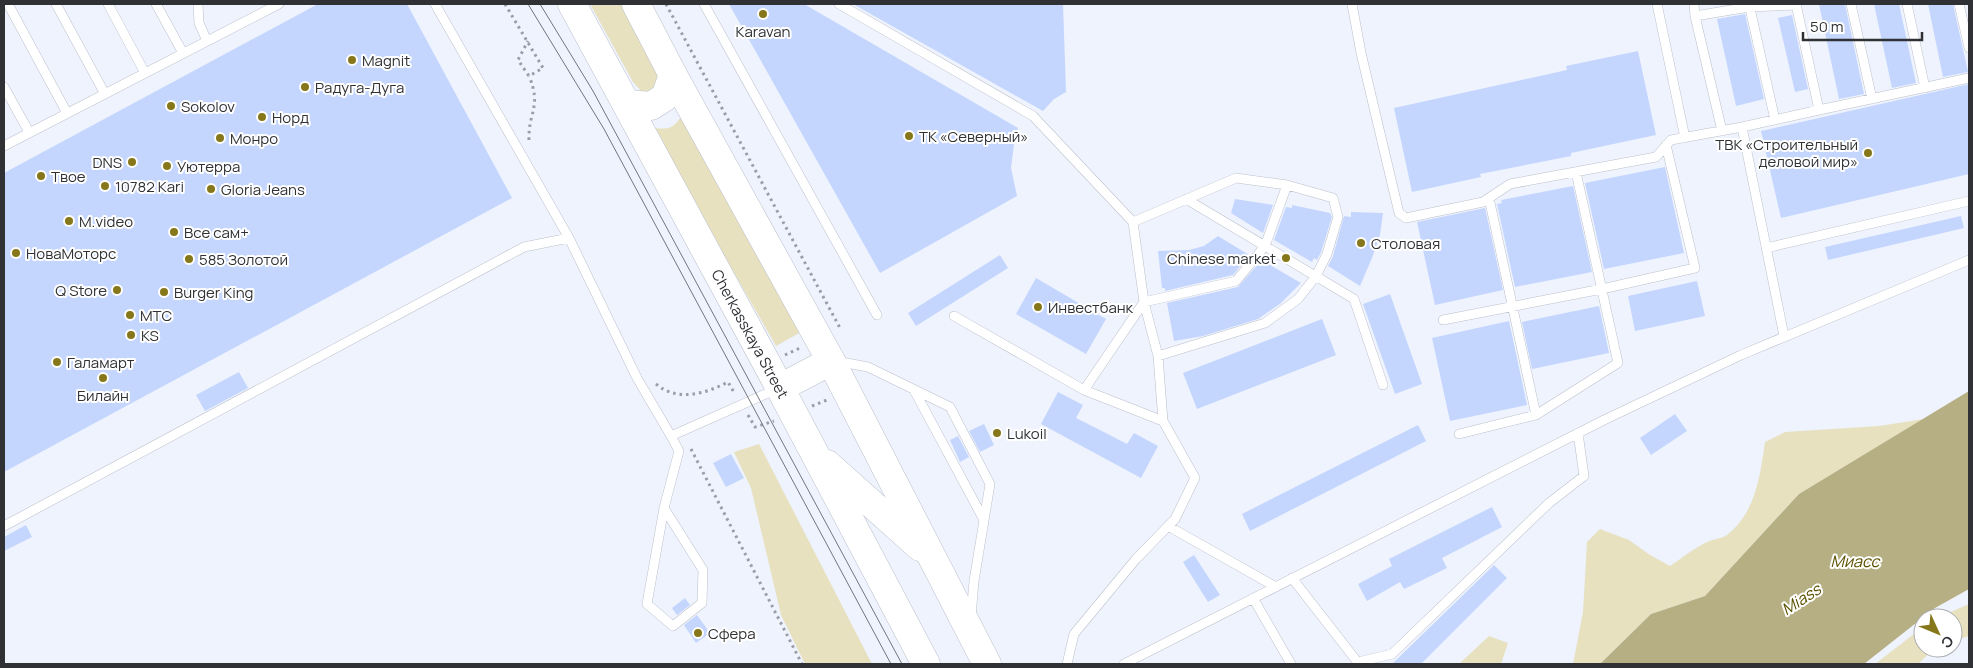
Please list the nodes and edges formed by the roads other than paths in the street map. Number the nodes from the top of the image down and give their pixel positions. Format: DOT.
graph roads {
  1 [pos="8,4"];
  2 [pos="56,4"];
  3 [pos="108,4"];
  4 [pos="156,4"];
  5 [pos="198,4"];
  6 [pos="280,4"];
  7 [pos="435,4"];
  8 [pos="572,4"];
  9 [pos="636,4"];
  10 [pos="704,4"];
  11 [pos="839,4"];
  12 [pos="1352,4"];
  13 [pos="1658,4"];
  14 [pos="1694,4"];
  15 [pos="1796,4"];
  16 [pos="1851,4"];
  17 [pos="1907,4"];
  18 [pos="1959,4"];
  19 [pos="1749,5"];
  20 [pos="1696,16"];
  21 [pos="207,40"];
  22 [pos="1969,48"];
  23 [pos="183,53"];
  24 [pos="145,73"];
  25 [pos="673,75"];
  26 [pos="1969,78"];
  27 [pos="4,87"];
  28 [pos="1925,88"];
  29 [pos="105,94"];
  30 [pos="1872,99"];
  31 [pos="627,104"];
  32 [pos="1819,110"];
  33 [pos="67,113"];
  34 [pos="1775,120"];
  35 [pos="1742,127"];
  36 [pos="1722,131"];
  37 [pos="29,132"];
  38 [pos="1684,138"];
  39 [pos="4,146"];
  40 [pos="1666,146"];
  41 [pos="1576,172"];
  42 [pos="1287,185"];
  43 [pos="1489,198"];
  44 [pos="1186,199"];
  45 [pos="1969,201"];
  46 [pos="1133,222"];
  47 [pos="569,238"];
  48 [pos="1265,246"];
  49 [pos="1766,248"];
  50 [pos="1969,260"];
  51 [pos="1316,276"];
  52 [pos="1602,289"];
  53 [pos="1144,302"];
  54 [pos="1512,305"];
  55 [pos="877,315"];
  56 [pos="954,316"];
  57 [pos="1443,320"];
  58 [pos="1784,336"];
  59 [pos="1158,356"];
  60 [pos="831,360"];
  61 [pos="1383,385"];
  62 [pos="780,388"];
  63 [pos="914,390"];
  64 [pos="1084,390"];
  65 [pos="1536,415"];
  66 [pos="1163,421"];
  67 [pos="1578,432"];
  68 [pos="1459,434"];
  69 [pos="671,436"];
  70 [pos="812,449"];
  71 [pos="664,508"];
  72 [pos="984,520"];
  73 [pos="4,526"];
  74 [pos="1168,526"];
  75 [pos="932,558"];
  76 [pos="1292,578"];
  77 [pos="1276,587"];
  78 [pos="1253,598"];
  79 [pos="970,631"];
  80 [pos="1358,663"];
  81 [pos="926,664"];
  82 [pos="987,664"];
  83 [pos="1067,664"];
  84 [pos="1124,664"];
  85 [pos="1291,664"];
  1 -- 33 [label="lane"];
  2 -- 29 [label="lane"];
  3 -- 24 [label="lane"];
  4 -- 23 [label="lane"];
  5 -- 21 [label="lane"];
  6 -- 21 [label="lane"];
  7 -- 47 [label="lane"];
  8 -- 31 [label="main road, Cherkasskaya Street"];
  9 -- 25 [label="main road"];
  10 -- 55 [label="lane"];
  11 -- 46 [label="lane"];
  12 -- 43 [label="lane"];
  13 -- 38 [label="lane"];
  14 -- 20 [label="lane"];
  15 -- 19 [label="lane"];
  15 -- 32 [label="lane"];
  16 -- 30 [label="lane"];
  17 -- 28 [label="lane"];
  18 -- 22 [label="lane"];
  19 -- 20 [label="lane"];
  19 -- 34 [label="lane"];
  20 -- 36 [label="lane"];
  21 -- 23 [label="lane"];
  23 -- 24 [label="lane"];
  24 -- 29 [label="lane"];
  25 -- 31 [label="main road"];
  25 -- 60 [label="main road"];
  26 -- 28 [label="lane"];
  27 -- 37 [label="lane"];
  28 -- 30 [label="lane"];
  29 -- 33 [label="lane"];
  30 -- 32 [label="lane"];
  31 -- 62 [label="main road, Cherkasskaya Street"];
  32 -- 34 [label="lane"];
  33 -- 37 [label="lane"];
  34 -- 35 [label="lane"];
  35 -- 36 [label="lane"];
  35 -- 49 [label="lane"];
  36 -- 38 [label="lane"];
  37 -- 39 [label="lane"];
  38 -- 40 [label="lane"];
  40 -- 41 [label="lane"];
  40 -- 52 [label="lane"];
  41 -- 43 [label="lane"];
  41 -- 52 [label="lane"];
  42 -- 44 [label="lane"];
  42 -- 48 [label="lane"];
  42 -- 51 [label="lane"];
  43 -- 54 [label="lane"];
  44 -- 46 [label="lane"];
  44 -- 48 [label="lane"];
  45 -- 49 [label="lane"];
  46 -- 53 [label="lane"];
  47 -- 69 [label="lane"];
  47 -- 73 [label="lane"];
  48 -- 51 [label="lane"];
  48 -- 53 [label="lane"];
  49 -- 58 [label="lane"];
  50 -- 58 [label="lane"];
  51 -- 59 [label="lane"];
  51 -- 61 [label="lane"];
  52 -- 54 [label="lane"];
  52 -- 65 [label="lane"];
  53 -- 59 [label="lane"];
  53 -- 64 [label="lane"];
  54 -- 57 [label="lane"];
  54 -- 65 [label="lane"];
  56 -- 64 [label="lane"];
  58 -- 67 [label="lane"];
  59 -- 66 [label="lane"];
  60 -- 62 [label="main road"];
  60 -- 63 [label="lane"];
  60 -- 75 [label="main road"];
  62 -- 69 [label="lane"];
  62 -- 70 [label="main road, Cherkasskaya Street"];
  63 -- 72 [label="lane"];
  63 -- 72 [label="lane"];
  64 -- 66 [label="lane"];
  65 -- 68 [label="lane"];
  66 -- 74 [label="lane"];
  67 -- 76 [label="lane"];
  67 -- 80 [label="lane"];
  69 -- 71 [label="lane"];
  70 -- 75 [label="main road"];
  70 -- 81 [label="main road, Cherkasskaya Street"];
  71 -- 71 [label="lane"];
  72 -- 79 [label="lane"];
  74 -- 77 [label="lane"];
  74 -- 83 [label="lane"];
  75 -- 79 [label="main road"];
  76 -- 77 [label="lane"];
  76 -- 80 [label="lane"];
  77 -- 78 [label="lane"];
  78 -- 84 [label="lane"];
  78 -- 85 [label="lane"];
  79 -- 82 [label="main road"];
}
